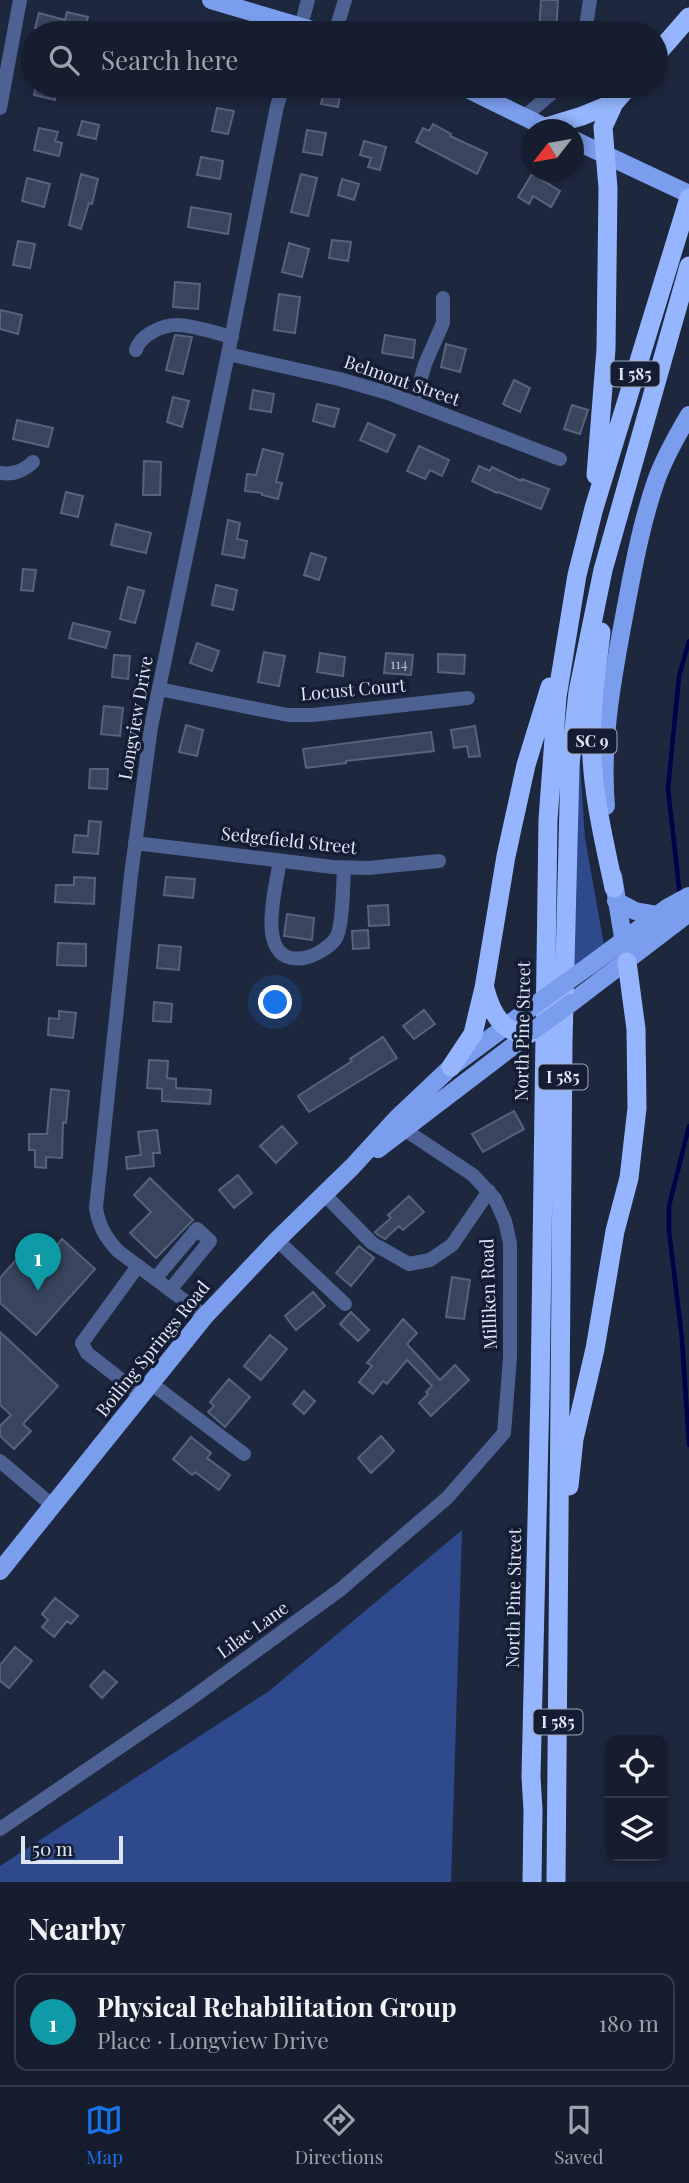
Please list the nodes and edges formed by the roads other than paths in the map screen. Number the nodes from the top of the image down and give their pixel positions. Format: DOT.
graph roads {
  1 [pos="20,0"];
  2 [pos="211,0"];
  3 [pos="308,0"];
  4 [pos="345,0"];
  5 [pos="590,0"];
  6 [pos="689,17"];
  7 [pos="273,21"];
  8 [pos="302,21"];
  9 [pos="339,21"];
  10 [pos="587,21"];
  11 [pos="668,41"];
  12 [pos="279,98"];
  13 [pos="487,98"];
  14 [pos="547,98"];
  15 [pos="618,98"];
  16 [pos="614,103"];
  17 [pos="0,108"];
  18 [pos="525,116"];
  19 [pos="531,119"];
  20 [pos="574,119"];
  21 [pos="584,145"];
  22 [pos="604,155"];
  23 [pos="689,196"];
  24 [pos="689,266"];
  25 [pos="443,298"];
  26 [pos="232,337"];
  27 [pos="136,350"];
  28 [pos="228,355"];
  29 [pos="414,403"];
  30 [pos="689,415"];
  31 [pos="560,459"];
  32 [pos="33,461"];
  33 [pos="0,473"];
  34 [pos="594,508"];
  35 [pos="598,593"];
  36 [pos="566,636"];
  37 [pos="159,689"];
  38 [pos="468,698"];
  39 [pos="135,842"];
  40 [pos="281,861"];
  41 [pos="439,861"];
  42 [pos="344,868"];
  43 [pos="615,894"];
  44 [pos="689,896"];
  45 [pos="689,913"];
  46 [pos="658,915"];
  47 [pos="623,941"];
  48 [pos="627,962"];
  49 [pos="484,988"];
  50 [pos="505,1027"];
  51 [pos="532,1032"];
  52 [pos="452,1067"];
  53 [pos="401,1124"];
  54 [pos="489,1191"];
  55 [pos="324,1194"];
  56 [pos="276,1240"];
  57 [pos="138,1266"];
  58 [pos="155,1279"];
  59 [pos="170,1290"];
  60 [pos="345,1304"];
  61 [pos="205,1316"];
  62 [pos="147,1390"];
  63 [pos="504,1433"];
  64 [pos="244,1454"];
  65 [pos="0,1461"];
  66 [pos="52,1506"];
  67 [pos="557,1563"];
  68 [pos="0,1571"];
  69 [pos="533,1810"];
  70 [pos="0,1829"];
  71 [pos="521,1882"];
  72 [pos="532,1882"];
  73 [pos="556,1882"];
  1 -- 17 [label="street"];
  2 -- 7 [label="main road"];
  3 -- 8 [label="street"];
  4 -- 9 [label="street"];
  5 -- 10 [label="street"];
  6 -- 11 [label="highway"];
  12 -- 26 [label="street, Longview Drive"];
  13 -- 18 [label="main road"];
  14 -- 18 [label="street"];
  15 -- 16 [label="highway"];
  16 -- 20 [label="highway"];
  16 -- 22 [label="highway"];
  18 -- 19 [label="main road"];
  21 -- 22 [label="main road"];
  22 -- 23 [label="main road"];
  22 -- 34 [label="highway"];
  23 -- 34 [label="highway, North Pine Street / I 585"];
  24 -- 35 [label="highway, I 585"];
  25 -- 29 [label="street"];
  26 -- 27 [label="street"];
  26 -- 28 [label="street, Longview Drive"];
  28 -- 29 [label="street, Belmont Street"];
  28 -- 37 [label="street, Longview Drive"];
  29 -- 31 [label="street, Belmont Street"];
  30 -- 43 [label="main road"];
  32 -- 33 [label="street"];
  34 -- 36 [label="highway, North Pine Street / I 585"];
  35 -- 43 [label="highway, SC 9"];
  35 -- 67 [label="highway, I 585"];
  36 -- 49 [label="highway"];
  36 -- 69 [label="highway, North Pine Street / I 585"];
  37 -- 38 [label="street, Locust Court"];
  37 -- 39 [label="street, Longview Drive"];
  39 -- 40 [label="street, Sedgefield Street"];
  39 -- 57 [label="street, Longview Drive"];
  40 -- 42 [label="street, Sedgefield Street"];
  40 -- 42 [label="street"];
  41 -- 42 [label="street, Sedgefield Street"];
  43 -- 46 [label="main road"];
  43 -- 47 [label="main road, SC 9"];
  44 -- 46 [label="main road, Boiling Springs Road"];
  45 -- 48 [label="main road, Boiling Springs Road"];
  46 -- 47 [label="main road, Boiling Springs Road"];
  47 -- 48 [label="main road, SC 9"];
  47 -- 50 [label="main road, Boiling Springs Road, bridge"];
  48 -- 51 [label="main road, Boiling Springs Road, bridge"];
  48 -- 67 [label="highway"];
  49 -- 50 [label="highway"];
  49 -- 52 [label="highway"];
  50 -- 51 [label="highway"];
  50 -- 52 [label="main road, Boiling Springs Road"];
  51 -- 53 [label="main road, Boiling Springs Road"];
  52 -- 53 [label="main road, Boiling Springs Road"];
  53 -- 54 [label="street, Milliken Road"];
  53 -- 55 [label="main road, Boiling Springs Road"];
  54 -- 55 [label="street"];
  54 -- 63 [label="street, Milliken Road"];
  55 -- 56 [label="main road, Boiling Springs Road"];
  56 -- 60 [label="street"];
  56 -- 61 [label="main road, Boiling Springs Road"];
  57 -- 58 [label="street, Longview Drive"];
  57 -- 62 [label="street"];
  58 -- 59 [label="street, Longview Drive"];
  58 -- 59 [label="street"];
  59 -- 61 [label="street, Longview Drive"];
  61 -- 62 [label="main road, Boiling Springs Road"];
  62 -- 64 [label="street"];
  62 -- 66 [label="main road, Boiling Springs Road"];
  63 -- 70 [label="street, Lilac Lane"];
  65 -- 66 [label="street"];
  66 -- 68 [label="main road, Boiling Springs Road"];
  67 -- 73 [label="highway, I 585"];
  69 -- 71 [label="highway"];
  69 -- 72 [label="highway, North Pine Street / I 585"];
}
